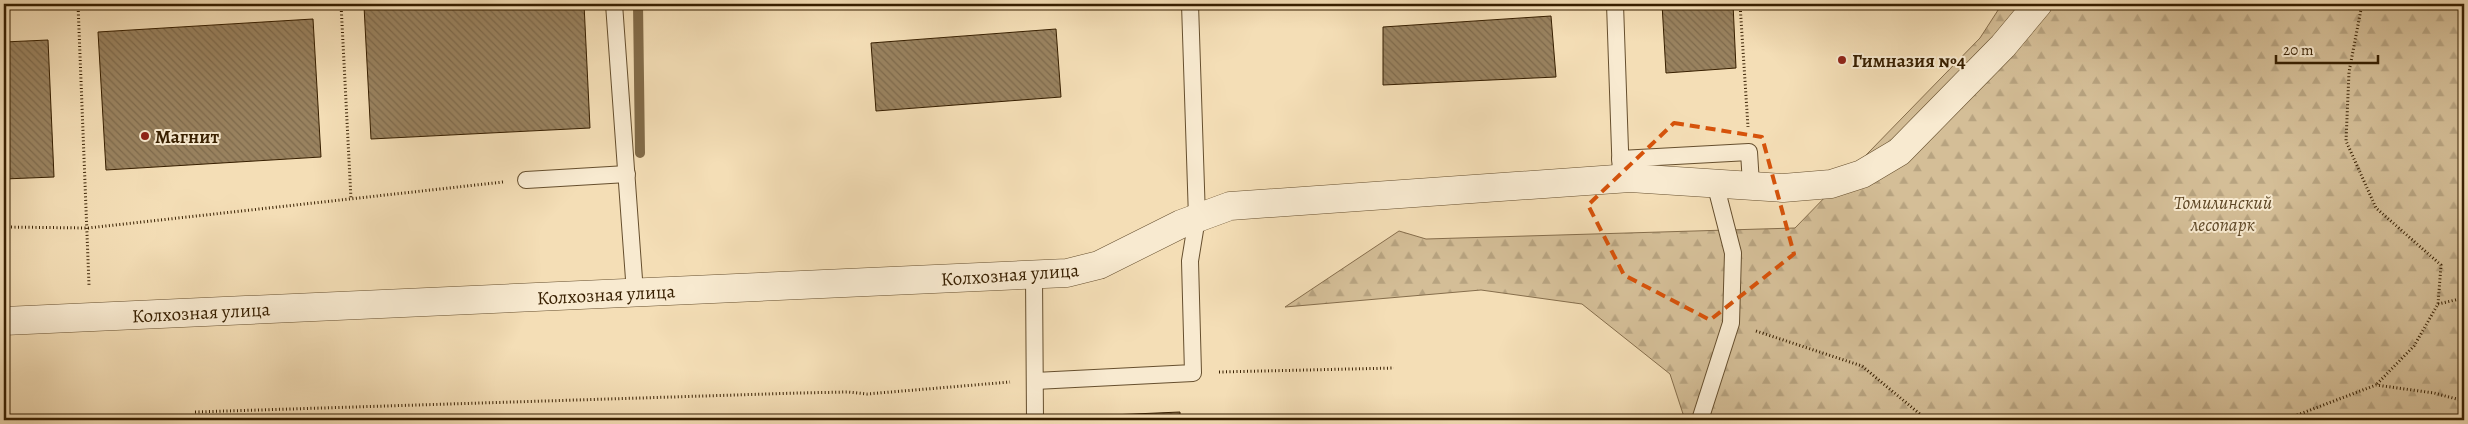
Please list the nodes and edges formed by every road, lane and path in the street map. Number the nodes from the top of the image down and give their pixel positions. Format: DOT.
graph roads {
  1 [pos="78,4"];
  2 [pos="341,4"];
  3 [pos="614,4"];
  4 [pos="1190,4"];
  5 [pos="1615,4"];
  6 [pos="1740,4"];
  7 [pos="2038,4"];
  8 [pos="2362,4"];
  9 [pos="1755,152"];
  10 [pos="1621,169"];
  11 [pos="626,174"];
  12 [pos="526,180"];
  13 [pos="1715,183"];
  14 [pos="1751,184"];
  15 [pos="351,199"];
  16 [pos="1196,218"];
  17 [pos="4,227"];
  18 [pos="88,228"];
  19 [pos="1034,275"];
  20 [pos="635,293"];
  21 [pos="89,295"];
  22 [pos="2464,298"];
  23 [pos="2438,304"];
  24 [pos="4,321"];
  25 [pos="1731,323"];
  26 [pos="1394,368"];
  27 [pos="1194,373"];
  28 [pos="1035,381"];
  29 [pos="2376,385"];
  30 [pos="2464,401"];
  31 [pos="195,412"];
  32 [pos="1035,420"];
  33 [pos="1700,420"];
  34 [pos="1927,420"];
  35 [pos="2284,420"];
  1 -- 18 [label="path"];
  2 -- 15 [label="path"];
  3 -- 11 [label="lane"];
  4 -- 16 [label="lane"];
  5 -- 10 [label="lane"];
  6 -- 9 [label="path"];
  7 -- 14 [label="street, Колхозная улица"];
  8 -- 23 [label="path"];
  9 -- 10 [label="lane"];
  9 -- 14 [label="lane"];
  10 -- 13 [label="street, Колхозная улица"];
  10 -- 16 [label="street, Колхозная улица"];
  11 -- 12 [label="lane"];
  11 -- 20 [label="lane"];
  12 -- 15 [label="path"];
  13 -- 14 [label="street, Колхозная улица"];
  13 -- 25 [label="lane"];
  15 -- 18 [label="path"];
  16 -- 19 [label="street, Колхозная улица"];
  16 -- 27 [label="lane"];
  17 -- 18 [label="path"];
  18 -- 21 [label="path"];
  19 -- 20 [label="street, Колхозная улица"];
  19 -- 28 [label="lane"];
  20 -- 24 [label="street, Колхозная улица"];
  22 -- 23 [label="path"];
  23 -- 29 [label="path"];
  25 -- 33 [label="lane"];
  25 -- 34 [label="path"];
  26 -- 27 [label="path"];
  27 -- 28 [label="lane"];
  28 -- 31 [label="path"];
  28 -- 32 [label="lane"];
  29 -- 30 [label="path"];
  29 -- 35 [label="path"];
}
